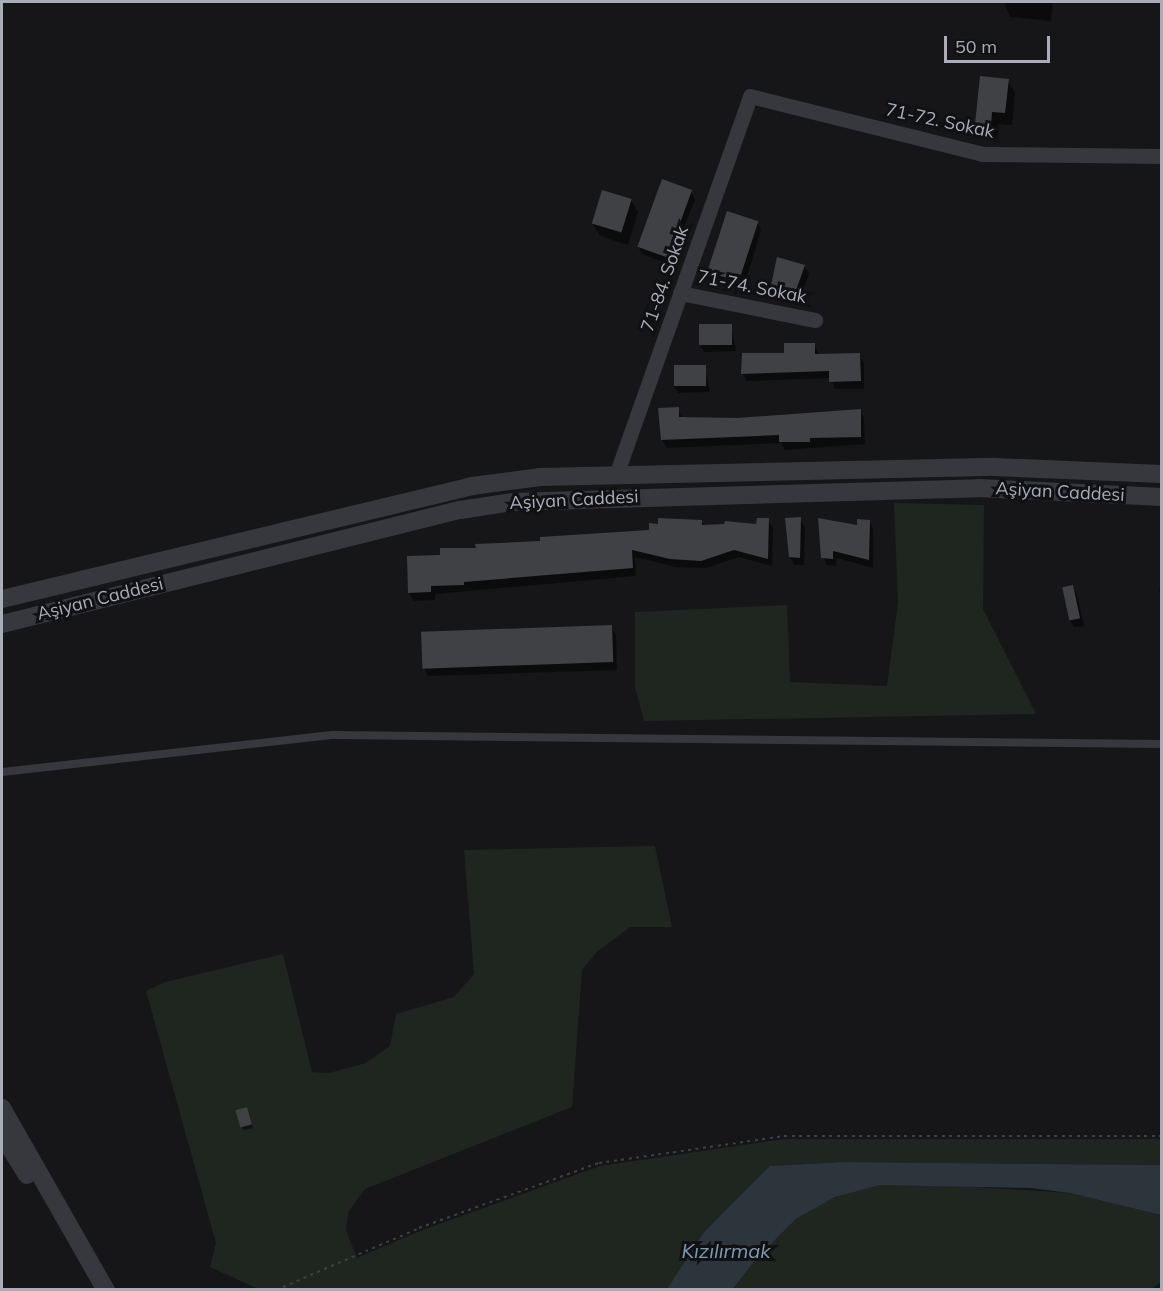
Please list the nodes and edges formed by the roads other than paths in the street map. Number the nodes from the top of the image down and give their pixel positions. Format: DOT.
graph roads {
  1 [pos="750,96"];
  2 [pos="1161,156"];
  3 [pos="680,292"];
  4 [pos="815,320"];
  5 [pos="1161,474"];
  6 [pos="616,475"];
  7 [pos="1161,497"];
  8 [pos="2,599"];
  9 [pos="2,624"];
  10 [pos="1161,744"];
  11 [pos="2,772"];
  12 [pos="2,1108"];
  13 [pos="2,1135"];
  14 [pos="99,1286"];
  1 -- 2 [label="street, 71-72. Sokak"];
  1 -- 3 [label="street, 71-84. Sokak"];
  3 -- 4 [label="street, 71-74. Sokak"];
  3 -- 6 [label="street, 71-84. Sokak"];
  5 -- 6 [label="street, Aşiyan Caddesi"];
  6 -- 8 [label="street, Aşiyan Caddesi"];
  7 -- 9 [label="street, Aşiyan Caddesi"];
  10 -- 11 [label="lane"];
  12 -- 14 [label="street"];
  13 -- 14 [label="street"];
}
